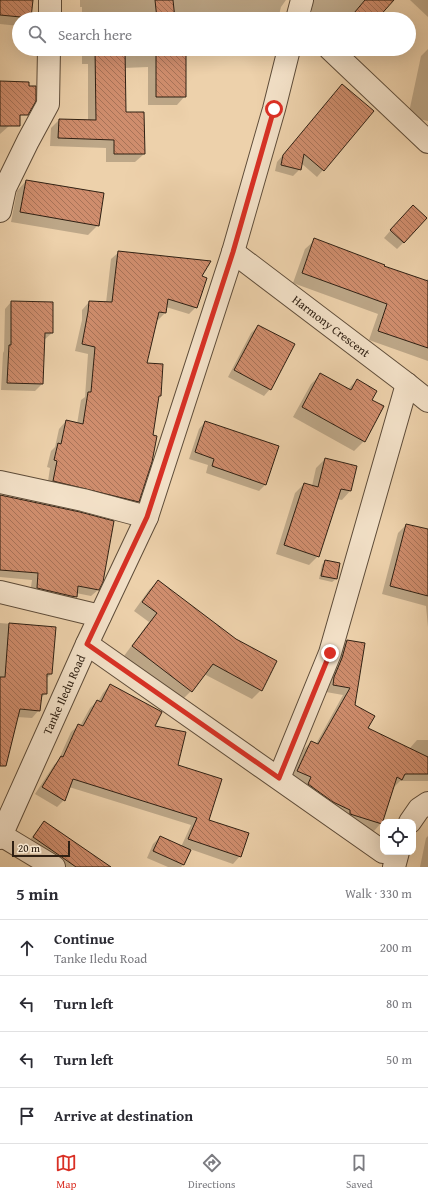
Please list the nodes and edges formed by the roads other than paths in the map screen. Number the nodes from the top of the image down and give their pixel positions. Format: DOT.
graph roads {
  1 [pos="50,0"];
  2 [pos="50,12"];
  3 [pos="50,56"];
  4 [pos="287,56"];
  5 [pos="337,56"];
  6 [pos="428,142"];
  7 [pos="0,211"];
  8 [pos="233,252"];
  9 [pos="407,384"];
  10 [pos="428,402"];
  11 [pos="0,482"];
  12 [pos="147,517"];
  13 [pos="0,592"];
  14 [pos="100,616"];
  15 [pos="87,644"];
  16 [pos="279,778"];
  17 [pos="428,803"];
  18 [pos="412,819"];
  19 [pos="1,837"];
  20 [pos="391,857"];
  21 [pos="54,867"];
  1 -- 2 [label="street"];
  3 -- 7 [label="street"];
  4 -- 8 [label="street, Tanke Iledu Road"];
  5 -- 6 [label="street"];
  8 -- 9 [label="street, Harmony Crescent"];
  8 -- 12 [label="street, Tanke Iledu Road"];
  9 -- 10 [label="street, Harmony Crescent"];
  9 -- 16 [label="street"];
  11 -- 12 [label="street"];
  12 -- 14 [label="street, Tanke Iledu Road"];
  13 -- 14 [label="street"];
  14 -- 15 [label="street, Tanke Iledu Road"];
  15 -- 16 [label="street"];
  15 -- 19 [label="street, Tanke Iledu Road"];
  16 -- 20 [label="street"];
  17 -- 18 [label="street"];
  19 -- 21 [label="street"];
}
